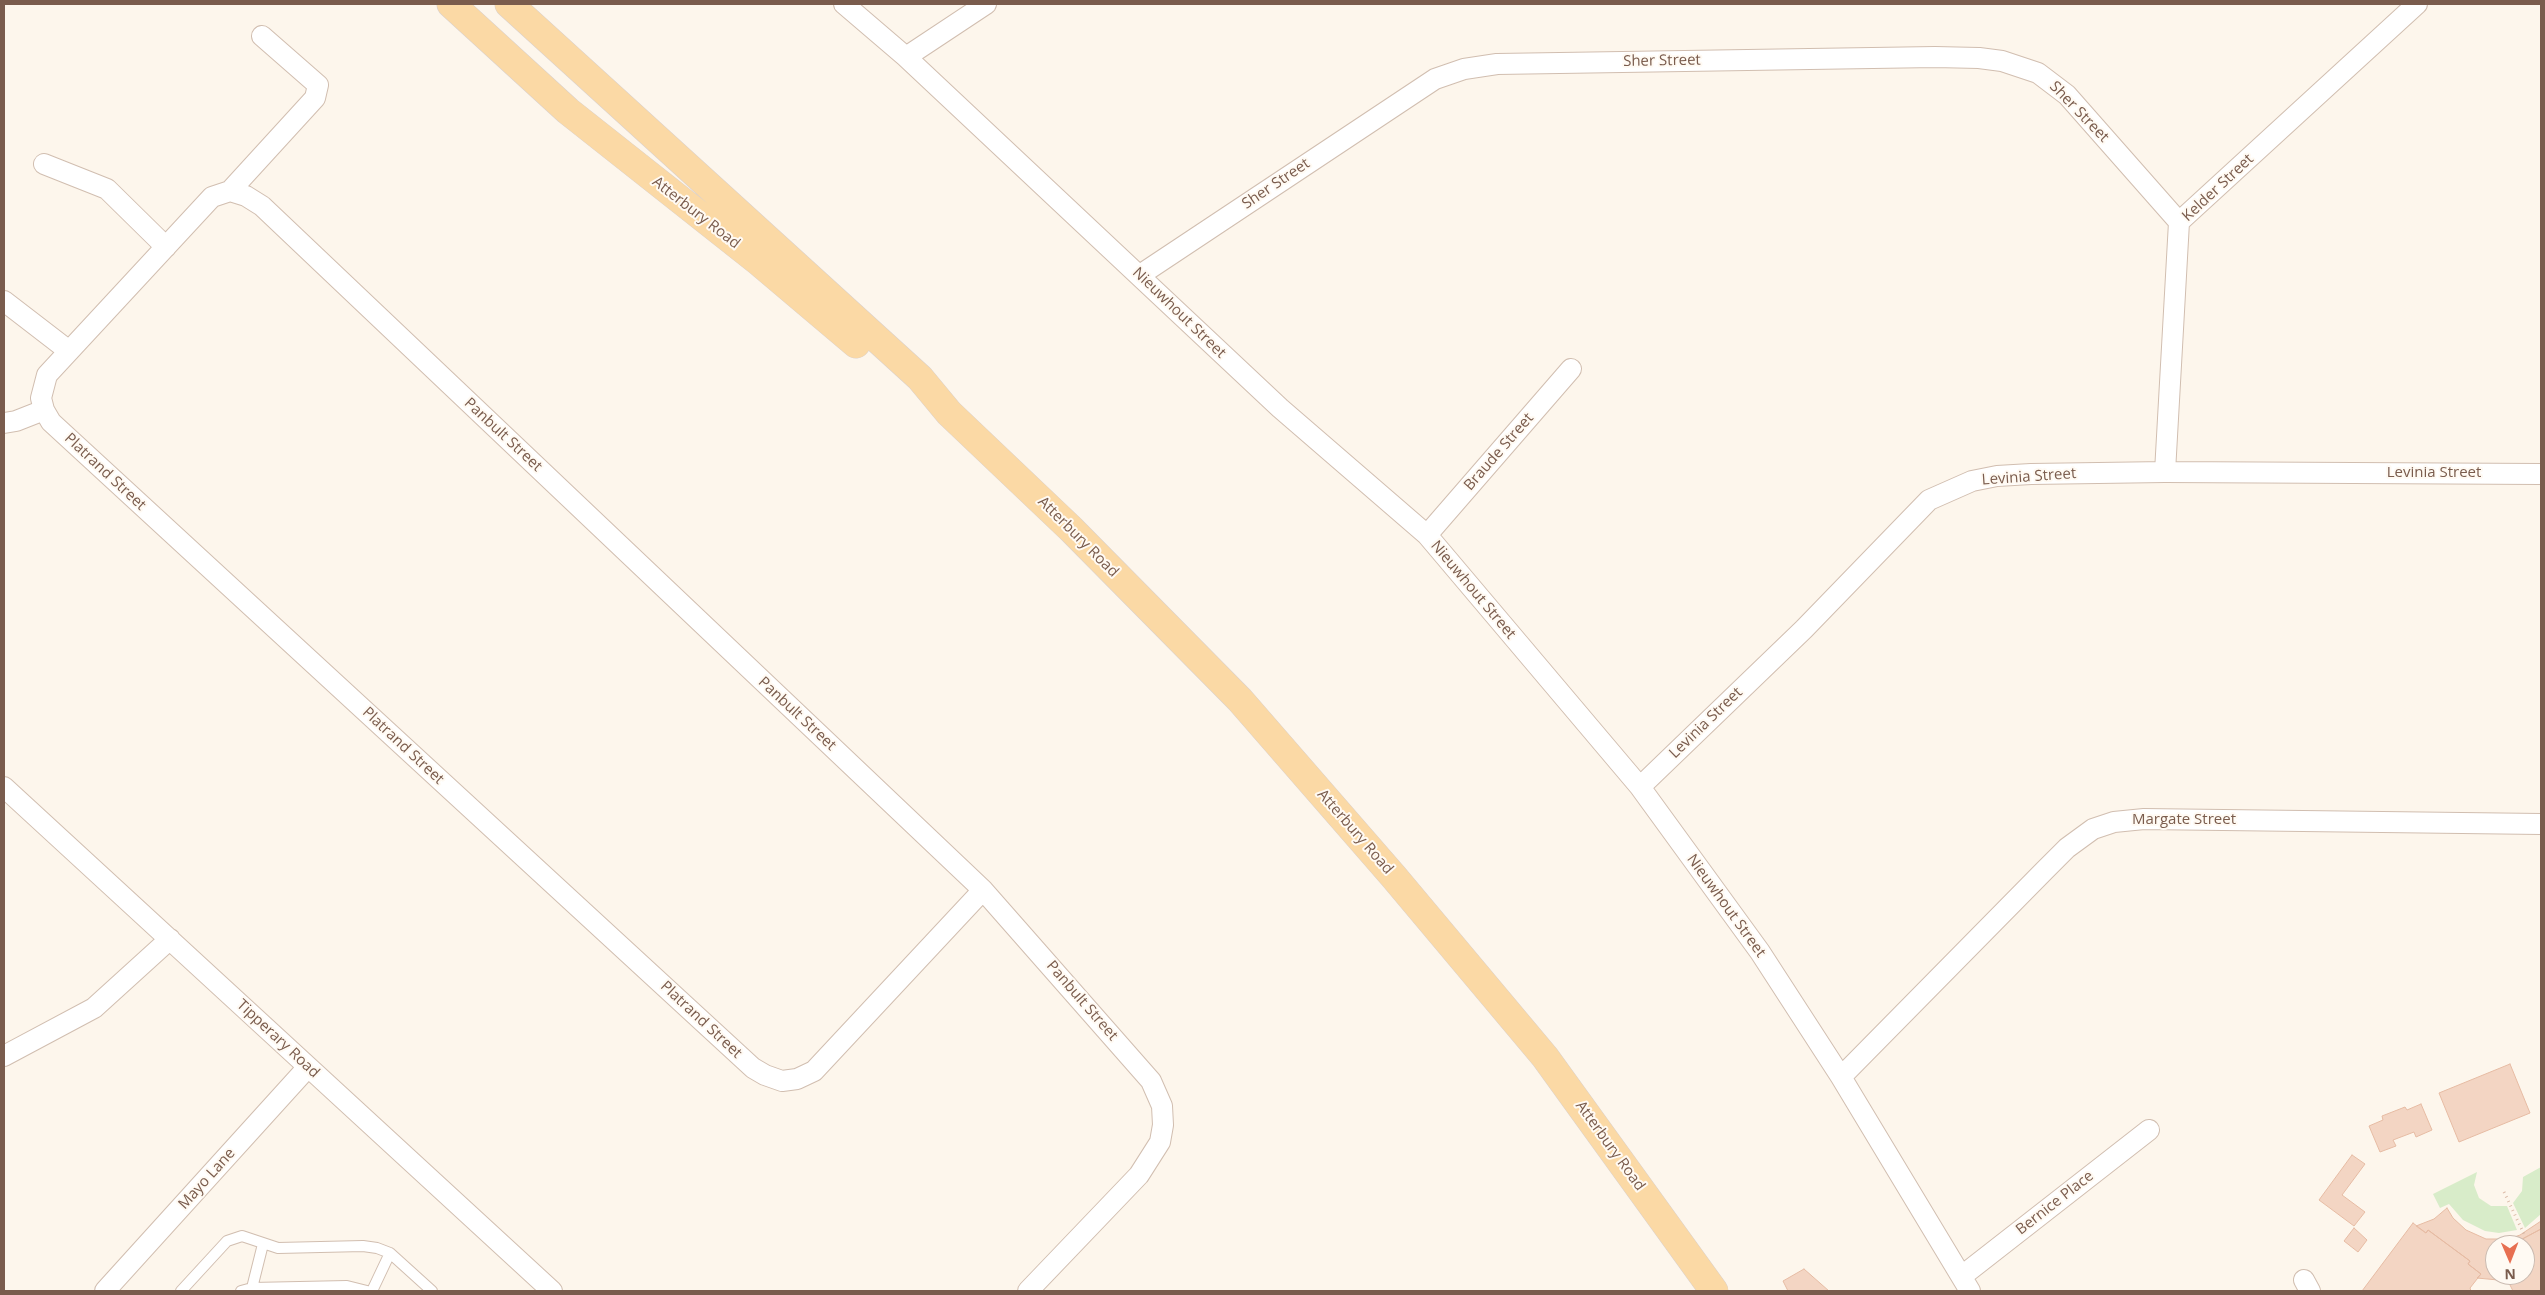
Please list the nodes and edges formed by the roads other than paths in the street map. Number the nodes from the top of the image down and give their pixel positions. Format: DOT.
graph roads {
  1 [pos="450,4"];
  2 [pos="509,4"];
  3 [pos="844,4"];
  4 [pos="986,4"];
  5 [pos="2408,7"];
  6 [pos="262,36"];
  7 [pos="906,57"];
  8 [pos="44,164"];
  9 [pos="230,191"];
  10 [pos="2179,222"];
  11 [pos="166,247"];
  12 [pos="1140,275"];
  13 [pos="4,301"];
  14 [pos="69,351"];
  15 [pos="1571,369"];
  16 [pos="44,410"];
  17 [pos="949,413"];
  18 [pos="4,423"];
  19 [pos="2165,472"];
  20 [pos="2541,474"];
  21 [pos="1427,535"];
  22 [pos="4,787"];
  23 [pos="1640,787"];
  24 [pos="2541,824"];
  25 [pos="983,890"];
  26 [pos="170,940"];
  27 [pos="4,1056"];
  28 [pos="308,1067"];
  29 [pos="1841,1077"];
  30 [pos="2149,1130"];
  31 [pos="263,1244"];
  32 [pos="390,1253"];
  33 [pos="1966,1284"];
  34 [pos="252,1288"];
  35 [pos="1034,1289"];
  36 [pos="105,1291"];
  37 [pos="181,1291"];
  38 [pos="241,1291"];
  39 [pos="367,1291"];
  40 [pos="372,1291"];
  41 [pos="432,1291"];
  42 [pos="552,1291"];
  43 [pos="1714,1291"];
  1 -- 17 [label="main road, Atterbury Road"];
  2 -- 17 [label="main road, Atterbury Road"];
  3 -- 7 [label="street, Nieuwhout Street"];
  4 -- 7 [label="street"];
  5 -- 10 [label="street, Kelder Street"];
  6 -- 9 [label="street"];
  7 -- 12 [label="street, Nieuwhout Street"];
  8 -- 11 [label="street"];
  9 -- 11 [label="street"];
  9 -- 25 [label="street, Panbult Street"];
  10 -- 12 [label="street, Sher Street"];
  10 -- 19 [label="street, Kelder Street"];
  11 -- 14 [label="street"];
  12 -- 21 [label="street, Nieuwhout Street"];
  13 -- 14 [label="street"];
  14 -- 16 [label="street"];
  15 -- 21 [label="street, Braude Street"];
  16 -- 18 [label="street"];
  16 -- 25 [label="street, Platrand Street"];
  17 -- 43 [label="main road, Atterbury Road"];
  19 -- 20 [label="street, Levinia Street"];
  19 -- 23 [label="street, Levinia Street"];
  21 -- 23 [label="street, Nieuwhout Street"];
  22 -- 26 [label="street, Tipperary Road"];
  23 -- 29 [label="street, Nieuwhout Street"];
  24 -- 29 [label="street, Margate Street"];
  25 -- 35 [label="street, Panbult Street"];
  26 -- 27 [label="street"];
  26 -- 28 [label="street, Tipperary Road"];
  28 -- 36 [label="street, Mayo Lane"];
  28 -- 42 [label="street, Tipperary Road"];
  29 -- 33 [label="street, Nieuwhout Street"];
  30 -- 33 [label="street, Bernice Place"];
  31 -- 32 [label="lane"];
  31 -- 34 [label="lane"];
  31 -- 37 [label="lane"];
  32 -- 40 [label="lane"];
  32 -- 41 [label="lane"];
  34 -- 38 [label="lane"];
  34 -- 39 [label="lane"];
}
